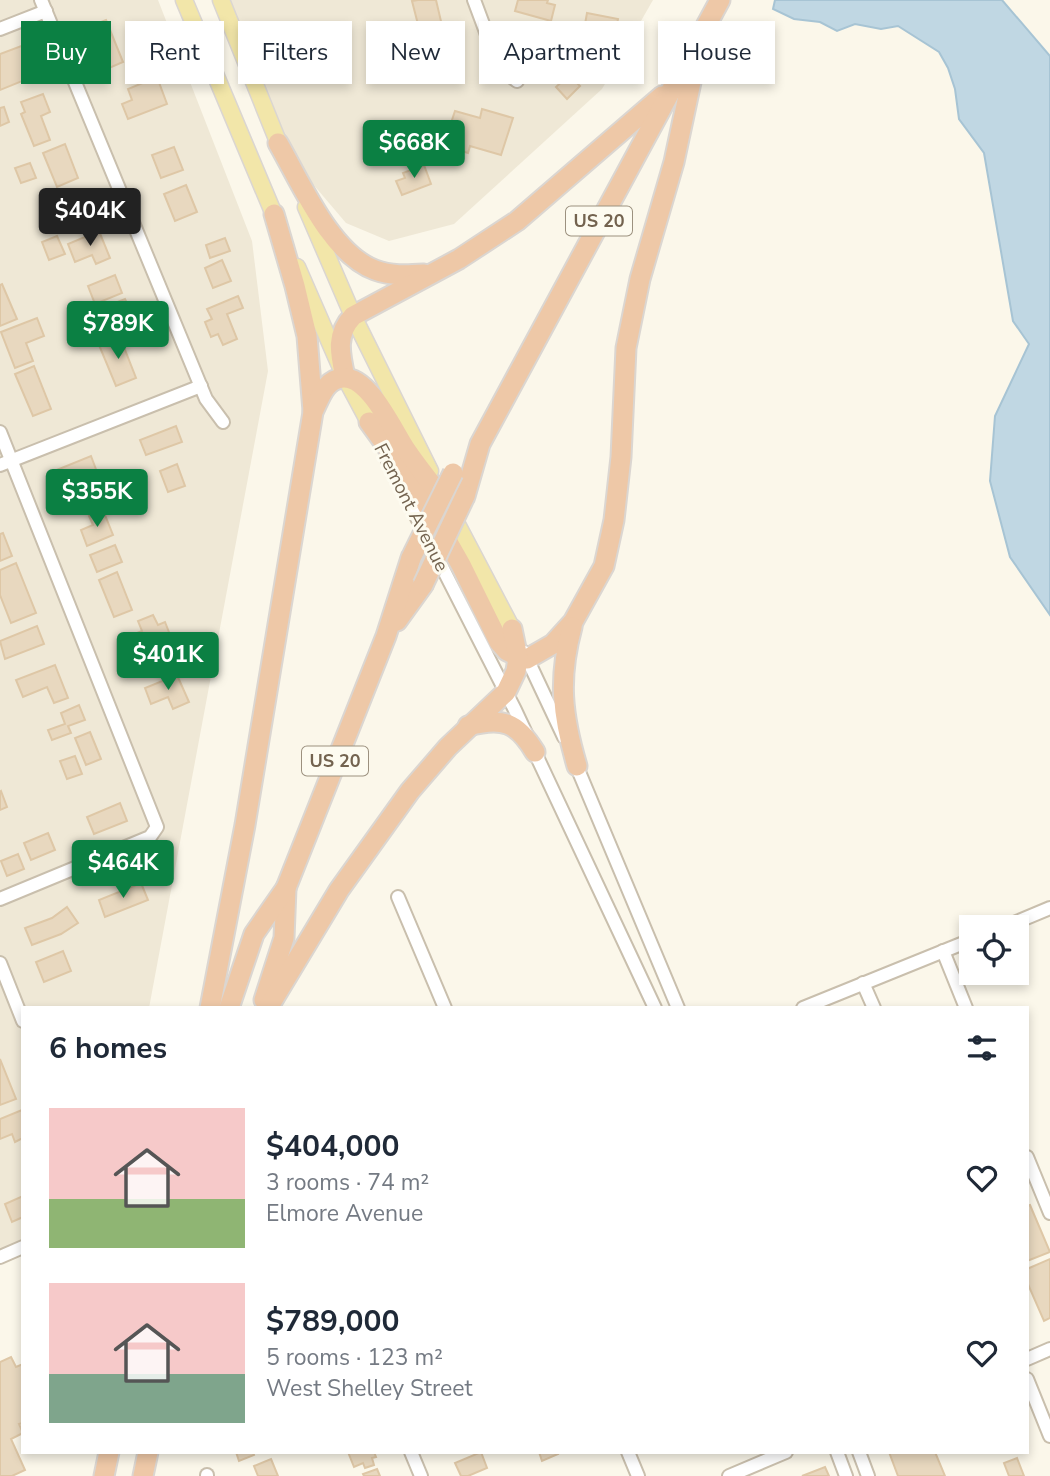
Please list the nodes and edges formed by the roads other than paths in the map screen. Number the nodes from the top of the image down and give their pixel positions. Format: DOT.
graph roads {
  1 [pos="184,0"];
  2 [pos="221,0"];
  3 [pos="474,0"];
  4 [pos="720,0"];
  5 [pos="43,5"];
  6 [pos="482,21"];
  7 [pos="708,21"];
  8 [pos="0,29"];
  9 [pos="675,84"];
  10 [pos="690,84"];
  11 [pos="673,87"];
  12 [pos="278,144"];
  13 [pos="274,214"];
  14 [pos="432,274"];
  15 [pos="353,316"];
  16 [pos="345,377"];
  17 [pos="201,386"];
  18 [pos="313,412"];
  19 [pos="223,422"];
  20 [pos="369,422"];
  21 [pos="0,432"];
  22 [pos="480,444"];
  23 [pos="6,462"];
  24 [pos="444,500"];
  25 [pos="573,622"];
  26 [pos="512,629"];
  27 [pos="386,636"];
  28 [pos="523,658"];
  29 [pos="506,692"];
  30 [pos="467,726"];
  31 [pos="535,752"];
  32 [pos="578,766"];
  33 [pos="286,888"];
  34 [pos="398,897"];
  35 [pos="0,899"];
  36 [pos="1050,908"];
  37 [pos="1029,917"];
  38 [pos="959,945"];
  39 [pos="943,951"];
  40 [pos="0,963"];
  41 [pos="863,983"];
  42 [pos="209,1006"];
  43 [pos="230,1006"];
  44 [pos="262,1006"];
  45 [pos="269,1006"];
  46 [pos="444,1006"];
  47 [pos="654,1006"];
  48 [pos="677,1006"];
  49 [pos="808,1006"];
  50 [pos="873,1006"];
  51 [pos="965,1006"];
  52 [pos="21,1016"];
  53 [pos="1029,1162"];
  54 [pos="1050,1213"];
  55 [pos="21,1248"];
  56 [pos="0,1256"];
  57 [pos="1050,1349"];
  58 [pos="1029,1358"];
  59 [pos="1029,1384"];
  60 [pos="1050,1436"];
  61 [pos="109,1454"];
  62 [pos="148,1454"];
  63 [pos="412,1454"];
  64 [pos="629,1454"];
  65 [pos="781,1454"];
  66 [pos="837,1454"];
  67 [pos="860,1454"];
  68 [pos="104,1476"];
  69 [pos="143,1476"];
  70 [pos="421,1476"];
  71 [pos="638,1476"];
  72 [pos="729,1476"];
  73 [pos="846,1476"];
  74 [pos="868,1476"];
  1 -- 13 [label="main road, Fremont Avenue"];
  2 -- 12 [label="main road, Fremont Avenue"];
  3 -- 6 [label="street"];
  4 -- 7 [label="highway, US 20"];
  5 -- 8 [label="street"];
  5 -- 17 [label="street"];
  9 -- 11 [label="highway, US 20"];
  10 -- 25 [label="highway"];
  11 -- 14 [label="highway"];
  11 -- 22 [label="highway, US 20"];
  12 -- 14 [label="highway"];
  12 -- 15 [label="main road, Fremont Avenue"];
  13 -- 16 [label="main road, Fremont Avenue"];
  13 -- 18 [label="highway"];
  14 -- 15 [label="highway"];
  15 -- 16 [label="highway"];
  15 -- 24 [label="main road, Fremont Avenue"];
  16 -- 18 [label="highway"];
  16 -- 20 [label="main road, Fremont Avenue"];
  16 -- 24 [label="highway"];
  17 -- 19 [label="street"];
  17 -- 23 [label="street"];
  18 -- 42 [label="highway"];
  20 -- 28 [label="highway"];
  20 -- 29 [label="street, Fremont Avenue"];
  21 -- 23 [label="street"];
  22 -- 27 [label="highway, US 20, bridge"];
  22 -- 27 [label="highway, US 20, bridge"];
  23 -- 35 [label="street"];
  24 -- 26 [label="main road, Fremont Avenue"];
  25 -- 28 [label="highway"];
  25 -- 32 [label="highway"];
  26 -- 28 [label="highway"];
  27 -- 33 [label="highway, US 20"];
  28 -- 29 [label="highway"];
  28 -- 32 [label="street"];
  29 -- 30 [label="highway"];
  29 -- 31 [label="street, Fremont Avenue"];
  30 -- 31 [label="highway"];
  30 -- 45 [label="highway"];
  31 -- 47 [label="street, Fremont Avenue"];
  32 -- 48 [label="street"];
  33 -- 43 [label="highway, US 20"];
  33 -- 44 [label="highway, US 20"];
  34 -- 46 [label="street"];
  36 -- 37 [label="street"];
  38 -- 39 [label="street"];
  39 -- 41 [label="street"];
  39 -- 51 [label="street"];
  40 -- 52 [label="street"];
  41 -- 49 [label="street"];
  41 -- 50 [label="street"];
  53 -- 54 [label="street"];
  55 -- 56 [label="street"];
  57 -- 58 [label="street"];
  59 -- 60 [label="street"];
  61 -- 68 [label="highway"];
  62 -- 69 [label="highway"];
  63 -- 70 [label="street"];
  64 -- 71 [label="street"];
  65 -- 72 [label="street"];
  66 -- 73 [label="street"];
  67 -- 74 [label="street"];
}
